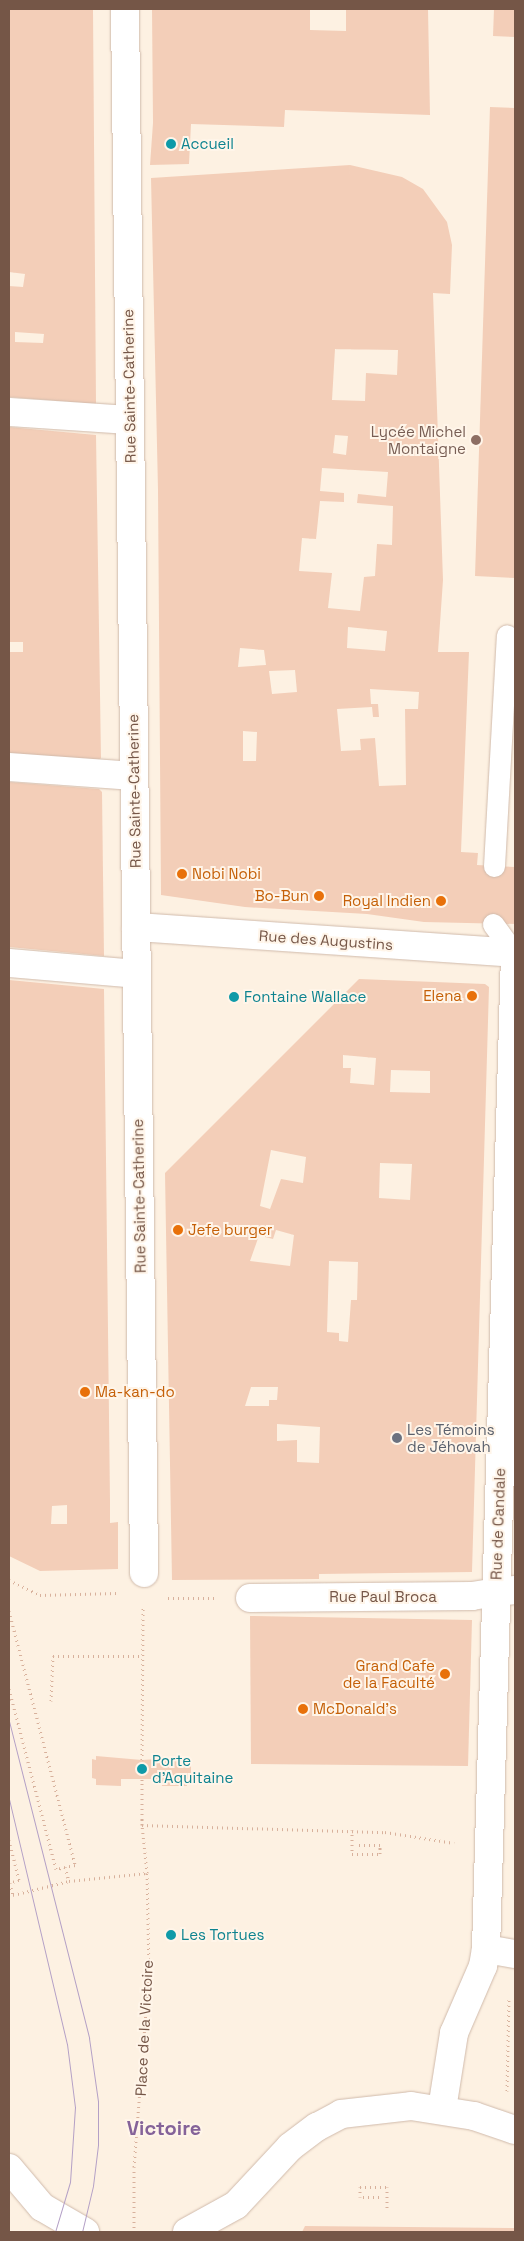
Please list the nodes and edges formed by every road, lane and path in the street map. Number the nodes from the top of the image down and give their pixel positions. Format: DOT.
graph roads {
  1 [pos="125,9"];
  2 [pos="9,412"];
  3 [pos="130,420"];
  4 [pos="506,635"];
  5 [pos="9,767"];
  6 [pos="134,776"];
  7 [pos="494,866"];
  8 [pos="493,924"];
  9 [pos="136,927"];
  10 [pos="515,953"];
  11 [pos="9,963"];
  12 [pos="137,974"];
  13 [pos="9,1580"];
  14 [pos="144,1586"];
  15 [pos="506,1591"];
  16 [pos="127,1595"];
  17 [pos="163,1598"];
  18 [pos="250,1598"];
  19 [pos="9,1611"];
  20 [pos="143,1656"];
  21 [pos="9,1688"];
  22 [pos="51,1701"];
  23 [pos="142,1760"];
  24 [pos="142,1779"];
  25 [pos="142,1825"];
  26 [pos="352,1830"];
  27 [pos="9,1840"];
  28 [pos="359,1845"];
  29 [pos="489,1848"];
  30 [pos="65,1867"];
  31 [pos="147,1873"];
  32 [pos="69,1881"];
  33 [pos="9,1883"];
  34 [pos="486,1949"];
  35 [pos="515,1954"];
  36 [pos="509,1994"];
  37 [pos="442,2109"];
  38 [pos="511,2128"];
  39 [pos="9,2168"];
  40 [pos="379,2196"];
  41 [pos="387,2210"];
  42 [pos="193,2231"];
  43 [pos="85,2232"];
  44 [pos="134,2232"];
  1 -- 3 [label="street, Rue Sainte-Catherine"];
  2 -- 3 [label="street"];
  3 -- 6 [label="street, Rue Sainte-Catherine"];
  4 -- 7 [label="lane"];
  5 -- 6 [label="street"];
  6 -- 9 [label="street, Rue Sainte-Catherine"];
  8 -- 10 [label="lane"];
  9 -- 10 [label="street, Rue des Augustins"];
  9 -- 12 [label="street, Rue Sainte-Catherine"];
  10 -- 15 [label="street, Rue de Candale"];
  11 -- 12 [label="street"];
  12 -- 14 [label="street, Rue Sainte-Catherine"];
  13 -- 16 [label="path"];
  14 -- 20 [label="path"];
  15 -- 18 [label="street, Rue Paul Broca"];
  15 -- 29 [label="street, Rue de Candale"];
  17 -- 18 [label="path"];
  19 -- 30 [label="path"];
  20 -- 22 [label="path"];
  20 -- 23 [label="path"];
  21 -- 30 [label="path"];
  24 -- 25 [label="path, Place de la Victoire"];
  25 -- 26 [label="path"];
  25 -- 31 [label="path, Place de la Victoire"];
  26 -- 28 [label="path"];
  26 -- 29 [label="path"];
  27 -- 33 [label="path"];
  29 -- 34 [label="street"];
  30 -- 32 [label="path"];
  31 -- 32 [label="path"];
  31 -- 44 [label="path, Place de la Victoire"];
  32 -- 33 [label="path"];
  34 -- 35 [label="street"];
  34 -- 37 [label="street"];
  36 -- 38 [label="path"];
  37 -- 38 [label="street"];
  37 -- 42 [label="street"];
  39 -- 43 [label="street"];
  40 -- 41 [label="path"];
}
